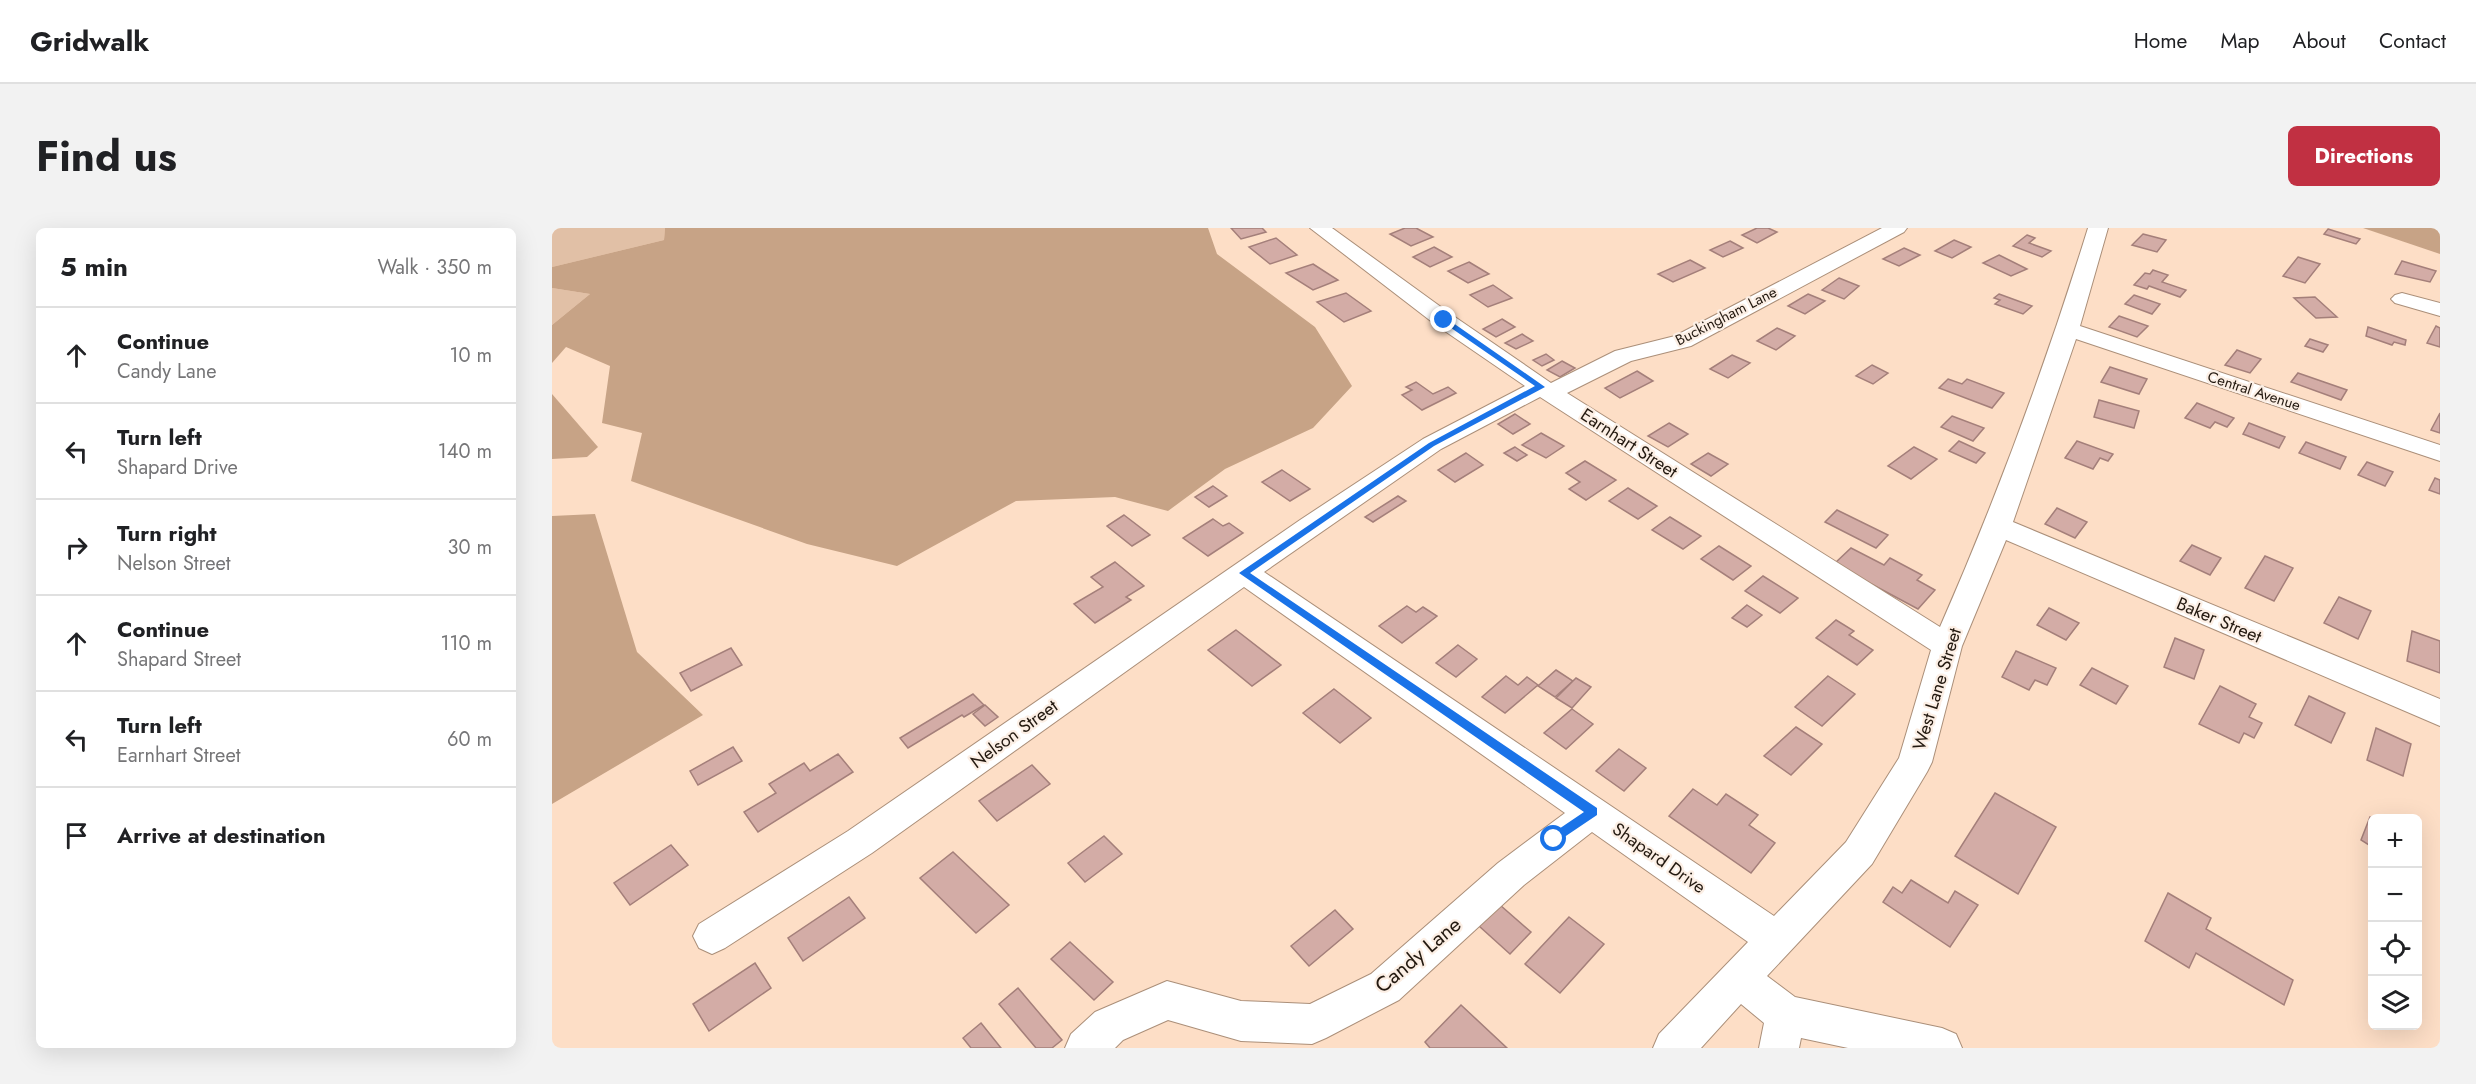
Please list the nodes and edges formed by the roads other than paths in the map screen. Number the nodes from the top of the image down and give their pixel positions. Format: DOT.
graph roads {
  1 [pos="1320,228"];
  2 [pos="1897,228"];
  3 [pos="2098,228"];
  4 [pos="2402,299"];
  5 [pos="2440,310"];
  6 [pos="2067,329"];
  7 [pos="1546,390"];
  8 [pos="2440,453"];
  9 [pos="1310,526"];
  10 [pos="1998,526"];
  11 [pos="1244,573"];
  12 [pos="1947,646"];
  13 [pos="2440,713"];
  14 [pos="1593,812"];
  15 [pos="712,936"];
  16 [pos="1777,940"];
  17 [pos="1740,979"];
  18 [pos="1782,1032"];
  19 [pos="1085,1048"];
  20 [pos="1673,1048"];
  21 [pos="1941,1048"];
  1 -- 7 [label="street, Earnhart Street"];
  2 -- 7 [label="street, Buckingham Lane"];
  3 -- 6 [label="street, West Lane Street"];
  4 -- 5 [label="street"];
  6 -- 8 [label="street, Central Avenue"];
  6 -- 10 [label="street, West Lane Street"];
  7 -- 9 [label="street, Buckingham Lane"];
  7 -- 12 [label="street, Earnhart Street"];
  9 -- 11 [label="street, Nelson Street"];
  10 -- 12 [label="street, West Lane Street"];
  10 -- 13 [label="street, Baker Street"];
  11 -- 14 [label="street, Shapard Drive"];
  11 -- 15 [label="street, Nelson Street"];
  12 -- 16 [label="street, West Lane Street"];
  14 -- 16 [label="street, Shapard Drive"];
  14 -- 19 [label="street, Candy Lane"];
  16 -- 17 [label="street, West Lane Street"];
  17 -- 18 [label="street"];
  17 -- 20 [label="street, West Lane Street"];
  18 -- 21 [label="street"];
}
